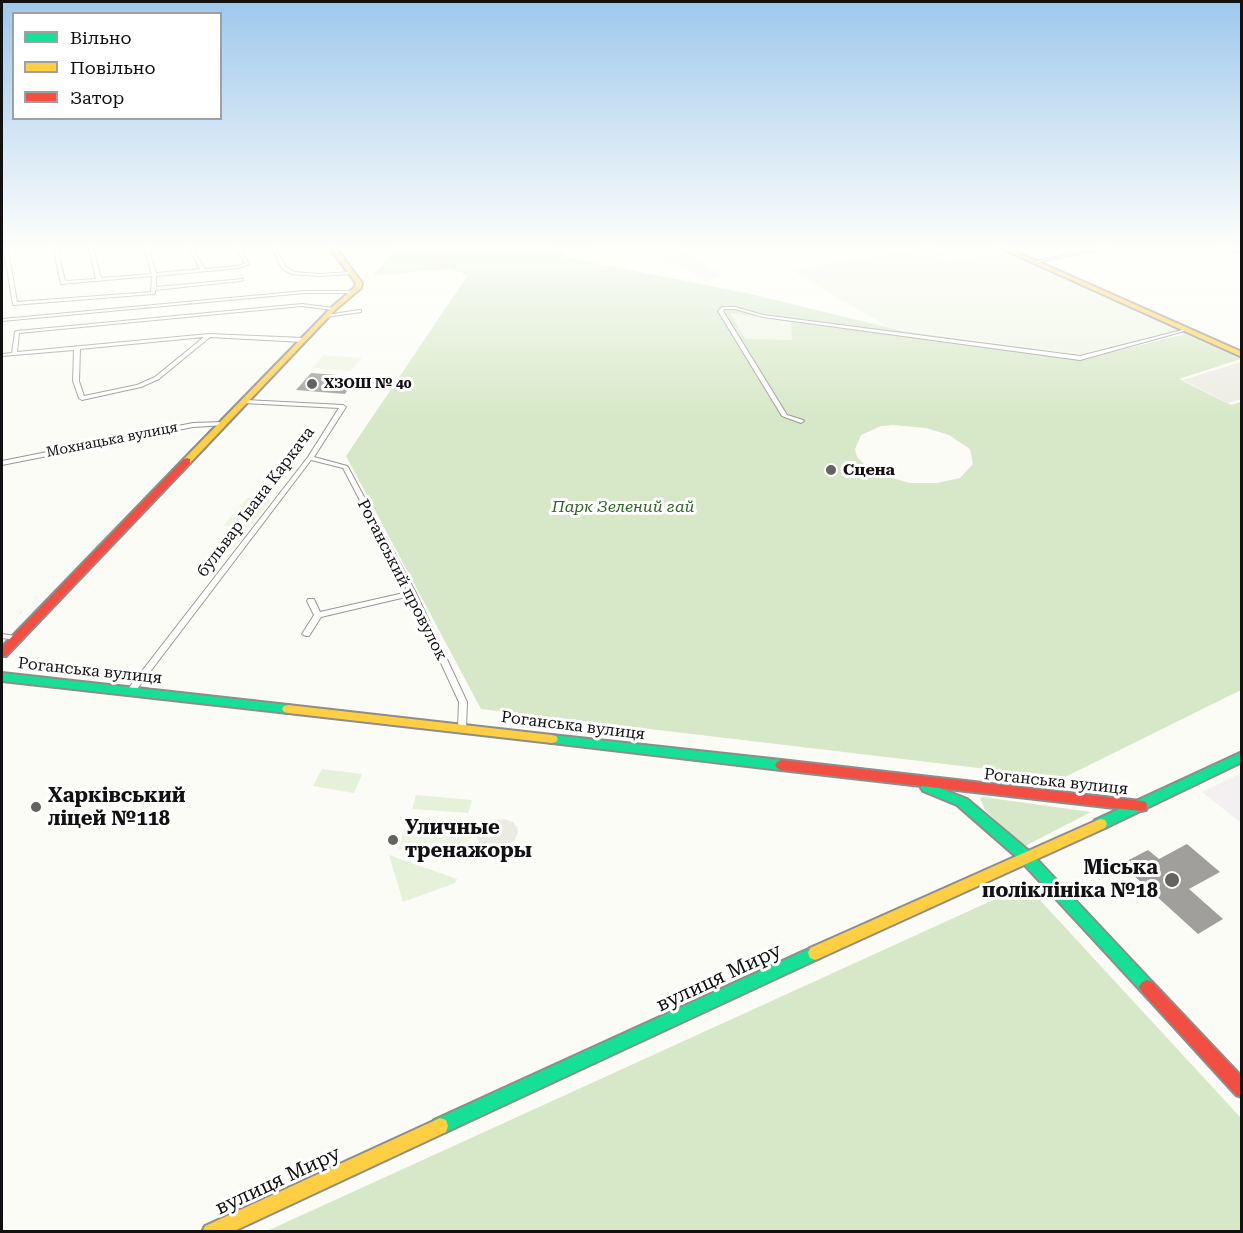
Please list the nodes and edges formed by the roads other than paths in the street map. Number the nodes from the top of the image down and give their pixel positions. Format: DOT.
graph roads {
  1 [pos="152,305"];
  2 [pos="157,305"];
  3 [pos="338,305"];
  4 [pos="1129,305"];
  5 [pos="359,311"];
  6 [pos="329,312"];
  7 [pos="2,320"];
  8 [pos="1186,330"];
  9 [pos="209,335"];
  10 [pos="303,340"];
  11 [pos="77,348"];
  12 [pos="14,354"];
  13 [pos="2,355"];
  14 [pos="1242,355"];
  15 [pos="245,402"];
  16 [pos="801,421"];
  17 [pos="223,424"];
  18 [pos="310,458"];
  19 [pos="2,463"];
  20 [pos="412,592"];
  21 [pos="311,601"];
  22 [pos="318,615"];
  23 [pos="306,634"];
  24 [pos="2,636"];
  25 [pos="15,638"];
  26 [pos="2,653"];
  27 [pos="2,676"];
  28 [pos="131,691"];
  29 [pos="462,728"];
  30 [pos="1242,756"];
  31 [pos="894,779"];
  32 [pos="1141,806"];
  33 [pos="1025,856"];
  34 [pos="1242,1089"];
  35 [pos="211,1232"];
  1 -- 2 [label="street"];
  1 -- 7 [label="street"];
  3 -- 6 [label="street"];
  4 -- 8 [label="street"];
  5 -- 6 [label="street"];
  6 -- 10 [label="street"];
  6 -- 12 [label="street"];
  8 -- 14 [label="street"];
  8 -- 16 [label="street"];
  9 -- 10 [label="street"];
  9 -- 11 [label="street"];
  9 -- 11 [label="street"];
  10 -- 15 [label="street"];
  11 -- 12 [label="street"];
  12 -- 13 [label="street"];
  15 -- 17 [label="street"];
  15 -- 18 [label="street, бульвар Івана Каркача"];
  17 -- 19 [label="street, Мохнацька вулиця"];
  17 -- 25 [label="street"];
  18 -- 20 [label="street, Роганський провулок"];
  18 -- 28 [label="street, бульвар Івана Каркача"];
  20 -- 22 [label="street"];
  20 -- 29 [label="street, Роганський провулок"];
  21 -- 22 [label="street"];
  22 -- 23 [label="street"];
  24 -- 25 [label="street"];
  25 -- 26 [label="street"];
  27 -- 28 [label="street, Роганська вулиця"];
  28 -- 29 [label="street, Роганська вулиця"];
  29 -- 31 [label="street, Роганська вулиця"];
  30 -- 32 [label="street, вулиця Миру"];
  31 -- 32 [label="street, Роганська вулиця"];
  31 -- 33 [label="street"];
  32 -- 33 [label="street, вулиця Миру"];
  33 -- 34 [label="street"];
  33 -- 35 [label="street, вулиця Миру"];
}
